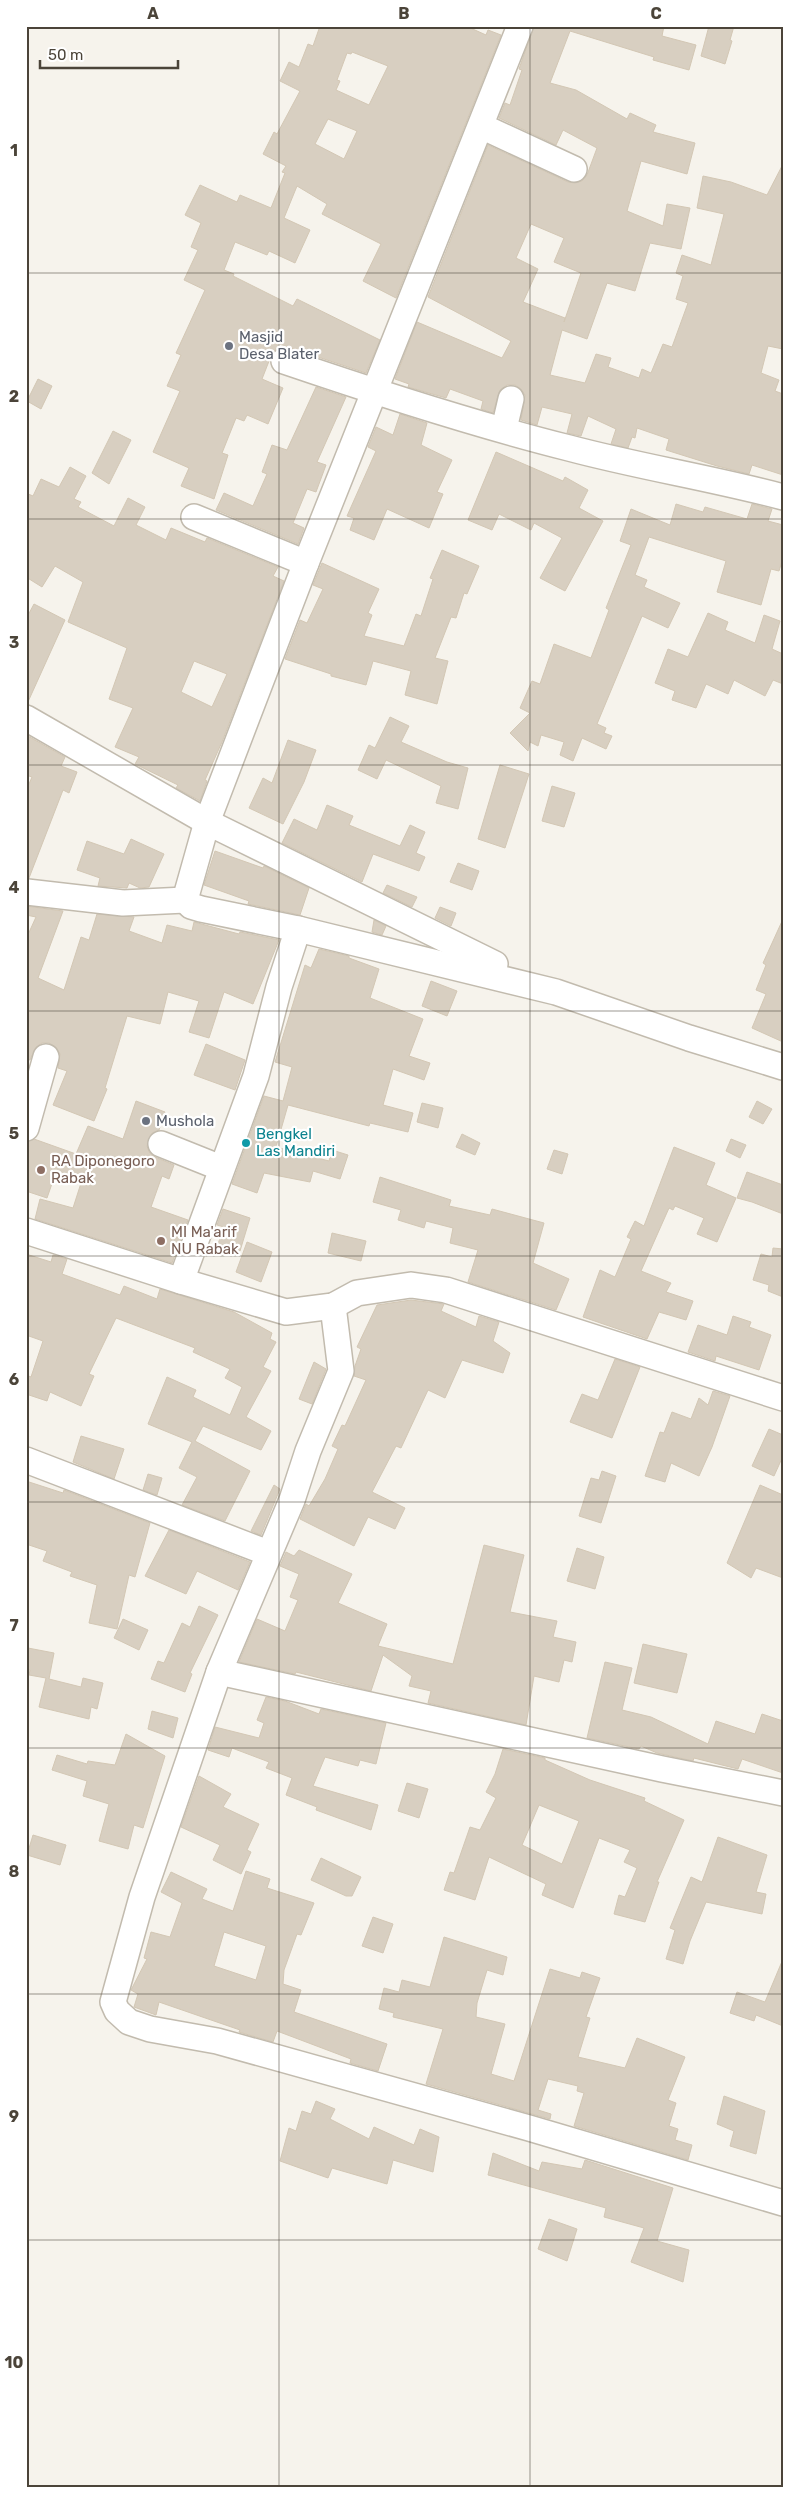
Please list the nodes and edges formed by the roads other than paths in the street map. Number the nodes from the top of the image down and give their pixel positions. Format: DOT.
graph roads {
  1 [pos="520,26"];
  2 [pos="481,126"];
  3 [pos="574,169"];
  4 [pos="284,361"];
  5 [pos="374,392"];
  6 [pos="512,399"];
  7 [pos="504,429"];
  8 [pos="783,498"];
  9 [pos="194,517"];
  10 [pos="306,563"];
  11 [pos="26,718"];
  12 [pos="207,822"];
  13 [pos="27,892"];
  14 [pos="185,900"];
  15 [pos="298,929"];
  16 [pos="556,992"];
  17 [pos="46,1057"];
  18 [pos="783,1066"];
  19 [pos="26,1128"];
  20 [pos="161,1144"];
  21 [pos="221,1168"];
  22 [pos="26,1231"];
  23 [pos="181,1281"];
  24 [pos="333,1306"];
  25 [pos="782,1395"];
  26 [pos="26,1460"];
  27 [pos="268,1553"];
  28 [pos="219,1672"];
  29 [pos="783,1793"];
  30 [pos="783,2203"];
  1 -- 2 [label="street"];
  2 -- 3 [label="street"];
  2 -- 5 [label="street"];
  4 -- 5 [label="street"];
  5 -- 7 [label="street"];
  5 -- 10 [label="street"];
  6 -- 7 [label="street"];
  7 -- 8 [label="street"];
  9 -- 10 [label="street"];
  10 -- 12 [label="street"];
  11 -- 12 [label="street"];
  12 -- 14 [label="street"];
  12 -- 16 [label="street"];
  13 -- 14 [label="street"];
  14 -- 15 [label="street"];
  15 -- 16 [label="street"];
  15 -- 21 [label="street"];
  16 -- 18 [label="street"];
  17 -- 19 [label="street"];
  20 -- 21 [label="street"];
  21 -- 23 [label="street"];
  22 -- 23 [label="street"];
  23 -- 24 [label="street"];
  24 -- 25 [label="street"];
  24 -- 27 [label="street"];
  26 -- 27 [label="street"];
  27 -- 28 [label="street"];
  28 -- 29 [label="street"];
  28 -- 30 [label="street"];
}
